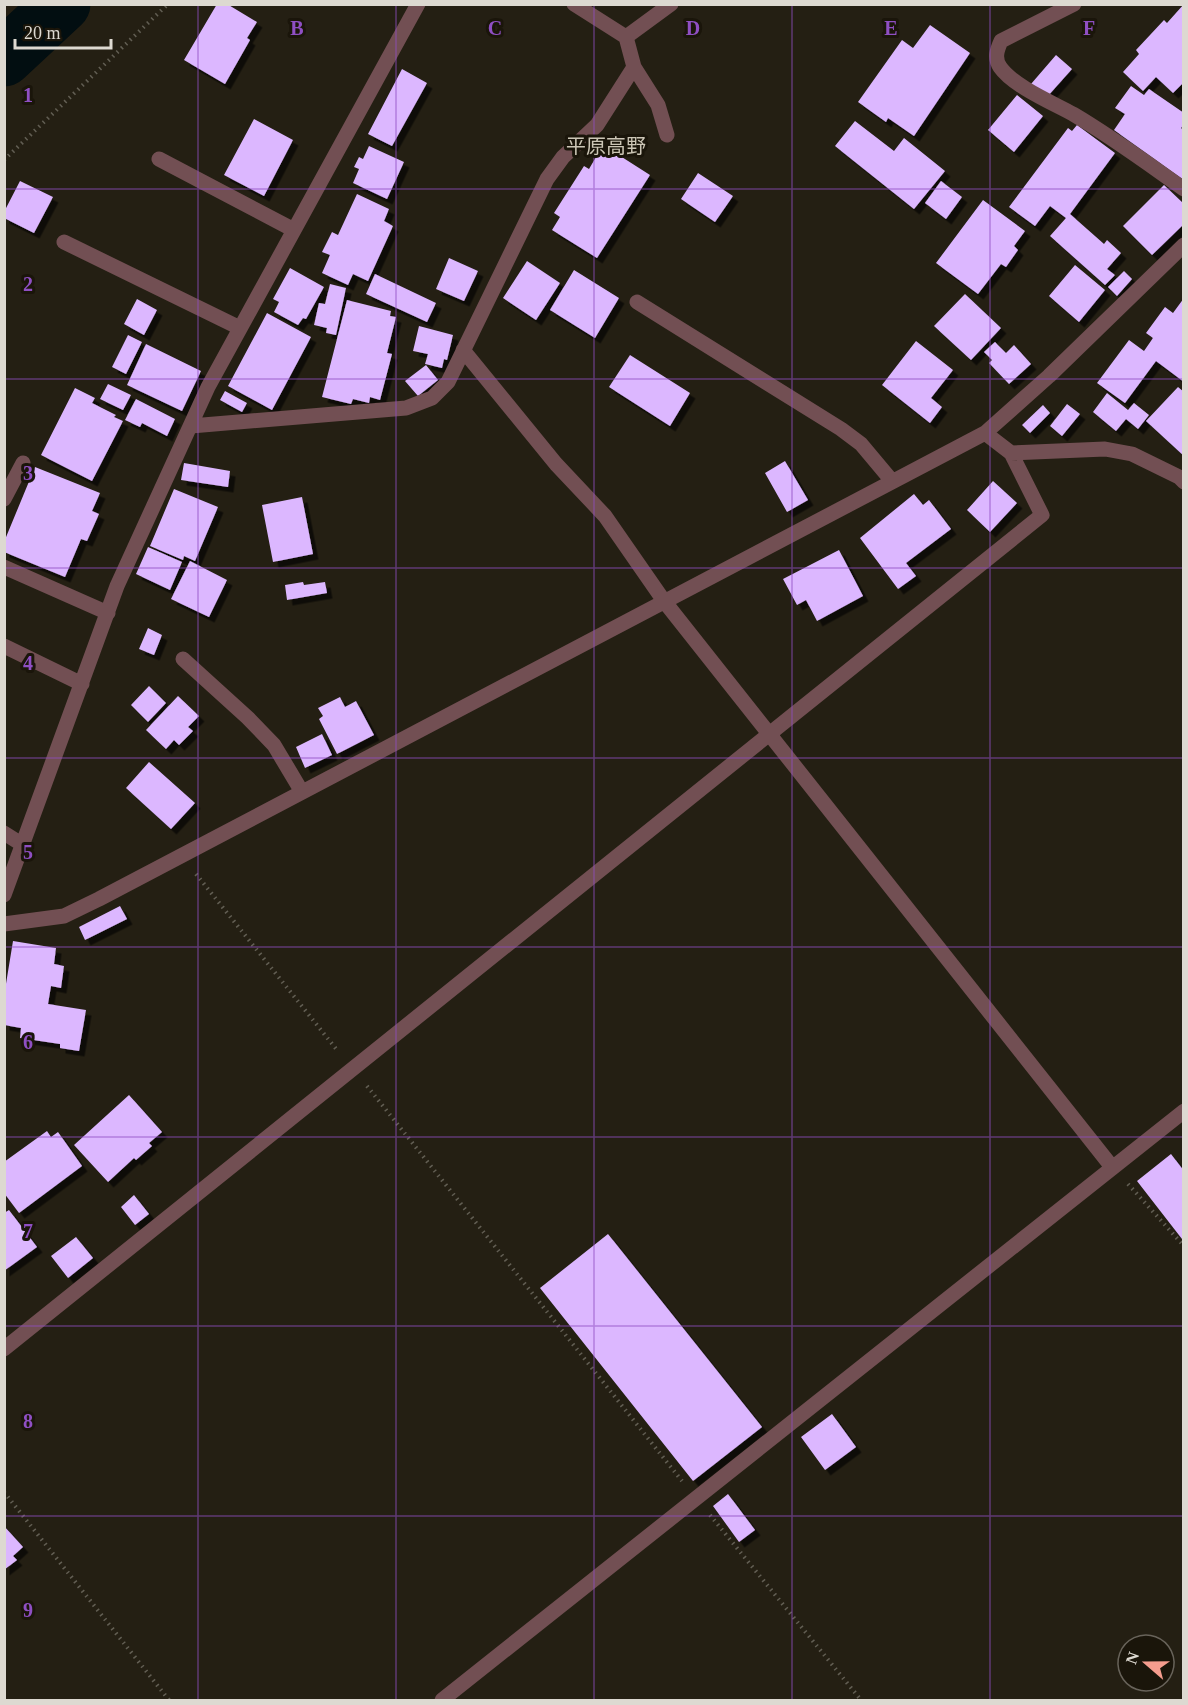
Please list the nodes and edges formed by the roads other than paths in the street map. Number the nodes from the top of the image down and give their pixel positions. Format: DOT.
graph roads {
  1 [pos="418,4"];
  2 [pos="574,4"];
  3 [pos="671,4"];
  4 [pos="1074,4"];
  5 [pos="626,37"];
  6 [pos="634,68"];
  7 [pos="667,135"];
  8 [pos="159,159"];
  9 [pos="1184,189"];
  10 [pos="294,230"];
  11 [pos="64,242"];
  12 [pos="1184,245"];
  13 [pos="637,302"];
  14 [pos="240,328"];
  15 [pos="463,350"];
  16 [pos="191,426"];
  17 [pos="985,433"];
  18 [pos="1011,453"];
  19 [pos="23,463"];
  20 [pos="892,481"];
  21 [pos="1184,482"];
  22 [pos="4,499"];
  23 [pos="4,567"];
  24 [pos="664,601"];
  25 [pos="108,613"];
  26 [pos="4,646"];
  27 [pos="183,659"];
  28 [pos="82,684"];
  29 [pos="770,733"];
  30 [pos="302,792"];
  31 [pos="4,833"];
  32 [pos="23,845"];
  33 [pos="4,895"];
  34 [pos="4,924"];
  35 [pos="1184,1111"];
  36 [pos="1112,1167"];
  37 [pos="4,1349"];
  38 [pos="442,1701"];
  1 -- 10 [label="street"];
  2 -- 5 [label="street"];
  3 -- 5 [label="street"];
  4 -- 9 [label="street"];
  5 -- 6 [label="street"];
  6 -- 7 [label="street"];
  6 -- 15 [label="street"];
  8 -- 10 [label="street"];
  10 -- 14 [label="street"];
  11 -- 14 [label="street"];
  12 -- 17 [label="street"];
  13 -- 20 [label="street"];
  14 -- 16 [label="street"];
  15 -- 16 [label="street"];
  15 -- 24 [label="street"];
  16 -- 25 [label="street"];
  17 -- 18 [label="street"];
  17 -- 20 [label="street"];
  18 -- 21 [label="street"];
  18 -- 29 [label="street"];
  19 -- 22 [label="street"];
  20 -- 24 [label="street"];
  23 -- 25 [label="street"];
  24 -- 29 [label="street"];
  24 -- 30 [label="street"];
  25 -- 28 [label="street"];
  26 -- 28 [label="street"];
  27 -- 30 [label="street"];
  28 -- 32 [label="street"];
  29 -- 36 [label="street"];
  29 -- 37 [label="street"];
  30 -- 34 [label="street"];
  31 -- 32 [label="street"];
  32 -- 33 [label="street"];
  35 -- 36 [label="street"];
  36 -- 38 [label="street"];
}
